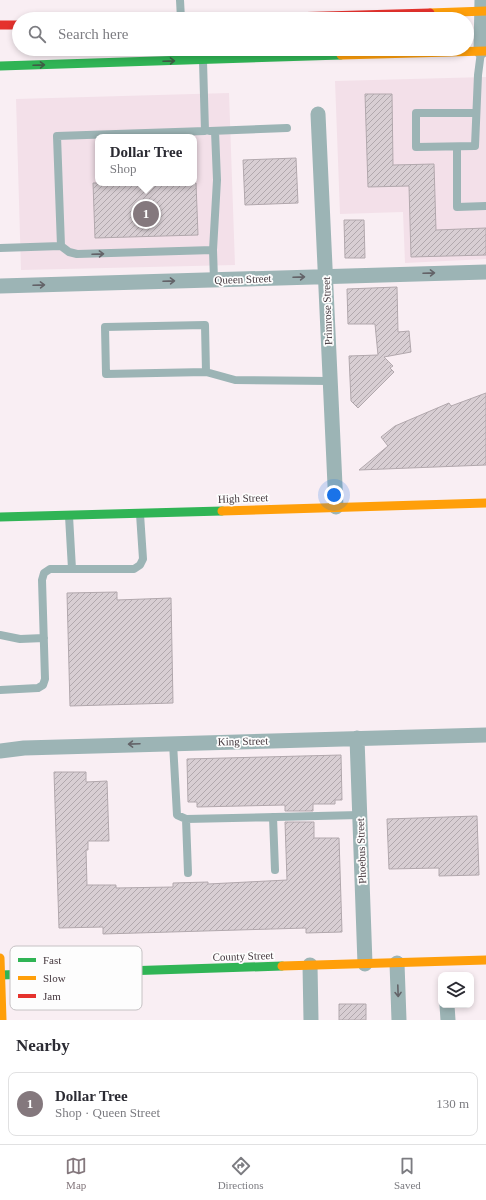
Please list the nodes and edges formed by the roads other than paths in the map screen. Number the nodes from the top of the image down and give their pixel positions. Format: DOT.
graph roads {
  1 [pos="180,0"];
  2 [pos="484,8"];
  3 [pos="181,12"];
  4 [pos="389,12"];
  5 [pos="0,25"];
  6 [pos="12,25"];
  7 [pos="474,51"];
  8 [pos="484,51"];
  9 [pos="328,56"];
  10 [pos="203,60"];
  11 [pos="0,66"];
  12 [pos="476,113"];
  13 [pos="318,114"];
  14 [pos="287,128"];
  15 [pos="215,131"];
  16 [pos="205,132"];
  17 [pos="132,134"];
  18 [pos="95,135"];
  19 [pos="457,147"];
  20 [pos="486,206"];
  21 [pos="61,246"];
  22 [pos="0,248"];
  23 [pos="213,250"];
  24 [pos="486,272"];
  25 [pos="325,276"];
  26 [pos="214,280"];
  27 [pos="0,286"];
  28 [pos="206,372"];
  29 [pos="330,381"];
  30 [pos="486,503"];
  31 [pos="336,507"];
  32 [pos="140,513"];
  33 [pos="69,516"];
  34 [pos="0,518"];
  35 [pos="72,569"];
  36 [pos="0,635"];
  37 [pos="44,638"];
  38 [pos="0,690"];
  39 [pos="486,735"];
  40 [pos="357,738"];
  41 [pos="173,743"];
  42 [pos="0,751"];
  43 [pos="360,816"];
  44 [pos="273,817"];
  45 [pos="186,819"];
  46 [pos="275,870"];
  47 [pos="188,873"];
  48 [pos="0,958"];
  49 [pos="486,960"];
  50 [pos="397,962"];
  51 [pos="365,964"];
  52 [pos="310,965"];
  53 [pos="446,968"];
  54 [pos="142,970"];
  55 [pos="0,975"];
  56 [pos="10,975"];
  57 [pos="447,1008"];
  58 [pos="2,1020"];
  59 [pos="312,1020"];
  60 [pos="399,1020"];
  61 [pos="448,1020"];
  1 -- 3 [label="lane"];
  2 -- 4 [label="main road"];
  2 -- 8 [label="street"];
  5 -- 6 [label="main road"];
  7 -- 8 [label="main road"];
  8 -- 12 [label="lane"];
  9 -- 10 [label="main road"];
  11 -- 10 [label="main road, one-way"];
  10 -- 16 [label="lane"];
  12 -- 19 [label="lane"];
  12 -- 19 [label="lane"];
  13 -- 25 [label="street, Primrose Street"];
  14 -- 15 [label="lane"];
  15 -- 16 [label="lane"];
  15 -- 23 [label="lane"];
  16 -- 17 [label="lane"];
  18 -- 21 [label="lane"];
  19 -- 20 [label="lane"];
  21 -- 22 [label="lane"];
  21 -- 23 [label="lane, one-way"];
  23 -- 26 [label="lane"];
  25 -- 24 [label="street, Queen Street, one-way"];
  26 -- 25 [label="street, Queen Street, one-way"];
  25 -- 29 [label="street, Primrose Street"];
  27 -- 26 [label="street, Queen Street, one-way"];
  28 -- 28 [label="lane"];
  28 -- 29 [label="lane"];
  29 -- 31 [label="street, Primrose Street"];
  30 -- 31 [label="main road, High Street"];
  31 -- 32 [label="main road, High Street"];
  32 -- 33 [label="main road, High Street"];
  32 -- 35 [label="lane"];
  33 -- 34 [label="main road, High Street"];
  33 -- 35 [label="lane"];
  35 -- 37 [label="lane"];
  36 -- 37 [label="lane"];
  37 -- 38 [label="lane"];
  39 -- 40 [label="street, King Street"];
  40 -- 41 [label="street, King Street"];
  40 -- 43 [label="street, Phoebus Street"];
  41 -- 42 [label="street, King Street, one-way"];
  41 -- 45 [label="lane"];
  43 -- 44 [label="lane"];
  43 -- 51 [label="street, Phoebus Street"];
  44 -- 45 [label="lane"];
  44 -- 46 [label="lane"];
  45 -- 47 [label="lane"];
  48 -- 55 [label="main road"];
  49 -- 53 [label="main road, County Street"];
  50 -- 51 [label="main road, County Street"];
  50 -- 53 [label="main road, County Street"];
  50 -- 60 [label="street, one-way"];
  51 -- 52 [label="main road, County Street"];
  52 -- 54 [label="main road, County Street"];
  52 -- 59 [label="street"];
  55 -- 56 [label="main road, County Street"];
  55 -- 58 [label="main road"];
  57 -- 61 [label="street"];
}
